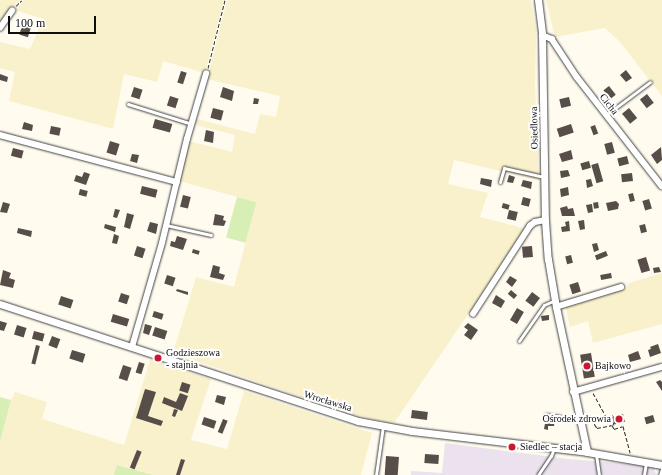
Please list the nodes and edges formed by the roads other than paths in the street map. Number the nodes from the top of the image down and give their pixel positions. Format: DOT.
graph roads {
  1 [pos="538,0"];
  2 [pos="12,11"];
  3 [pos="0,28"];
  4 [pos="542,35"];
  5 [pos="206,74"];
  6 [pos="650,82"];
  7 [pos="128,104"];
  8 [pos="606,115"];
  9 [pos="192,124"];
  10 [pos="0,135"];
  11 [pos="544,178"];
  12 [pos="177,182"];
  13 [pos="500,182"];
  14 [pos="662,186"];
  15 [pos="545,220"];
  16 [pos="166,225"];
  17 [pos="211,235"];
  18 [pos="621,287"];
  19 [pos="555,303"];
  20 [pos="0,304"];
  21 [pos="473,314"];
  22 [pos="519,341"];
  23 [pos="132,346"];
  24 [pos="662,366"];
  25 [pos="573,392"];
  26 [pos="546,415"];
  27 [pos="580,420"];
  28 [pos="383,426"];
  29 [pos="554,448"];
  30 [pos="587,452"];
  31 [pos="596,454"];
  32 [pos="647,462"];
  33 [pos="662,465"];
  34 [pos="662,468"];
  35 [pos="376,475"];
  36 [pos="538,475"];
  37 [pos="598,475"];
  38 [pos="644,475"];
  39 [pos="660,475"];
  1 -- 4 [label="street, Osiedlowa"];
  2 -- 3 [label="street"];
  4 -- 8 [label="street, Cicha"];
  4 -- 11 [label="street, Osiedlowa"];
  5 -- 9 [label="street"];
  6 -- 8 [label="lane"];
  7 -- 9 [label="lane"];
  8 -- 14 [label="street, Cicha"];
  9 -- 12 [label="street"];
  10 -- 12 [label="street"];
  11 -- 13 [label="lane"];
  11 -- 15 [label="street, Osiedlowa"];
  12 -- 16 [label="street"];
  15 -- 19 [label="street, Osiedlowa"];
  15 -- 21 [label="street"];
  16 -- 17 [label="lane"];
  16 -- 23 [label="street"];
  18 -- 19 [label="street"];
  19 -- 22 [label="lane"];
  19 -- 25 [label="street, Osiedlowa"];
  20 -- 23 [label="street, Wrocławska"];
  23 -- 28 [label="street, Wrocławska"];
  24 -- 25 [label="street"];
  25 -- 27 [label="street, Osiedlowa"];
  26 -- 27 [label="lane"];
  27 -- 30 [label="street, Osiedlowa"];
  28 -- 29 [label="street, Wrocławska"];
  28 -- 35 [label="lane"];
  29 -- 30 [label="street, Wrocławska"];
  29 -- 36 [label="lane"];
  30 -- 31 [label="street, Wrocławska"];
  31 -- 32 [label="street, Wrocławska"];
  31 -- 37 [label="lane"];
  32 -- 33 [label="street, Wrocławska"];
  32 -- 38 [label="lane"];
  34 -- 39 [label="lane"];
}
